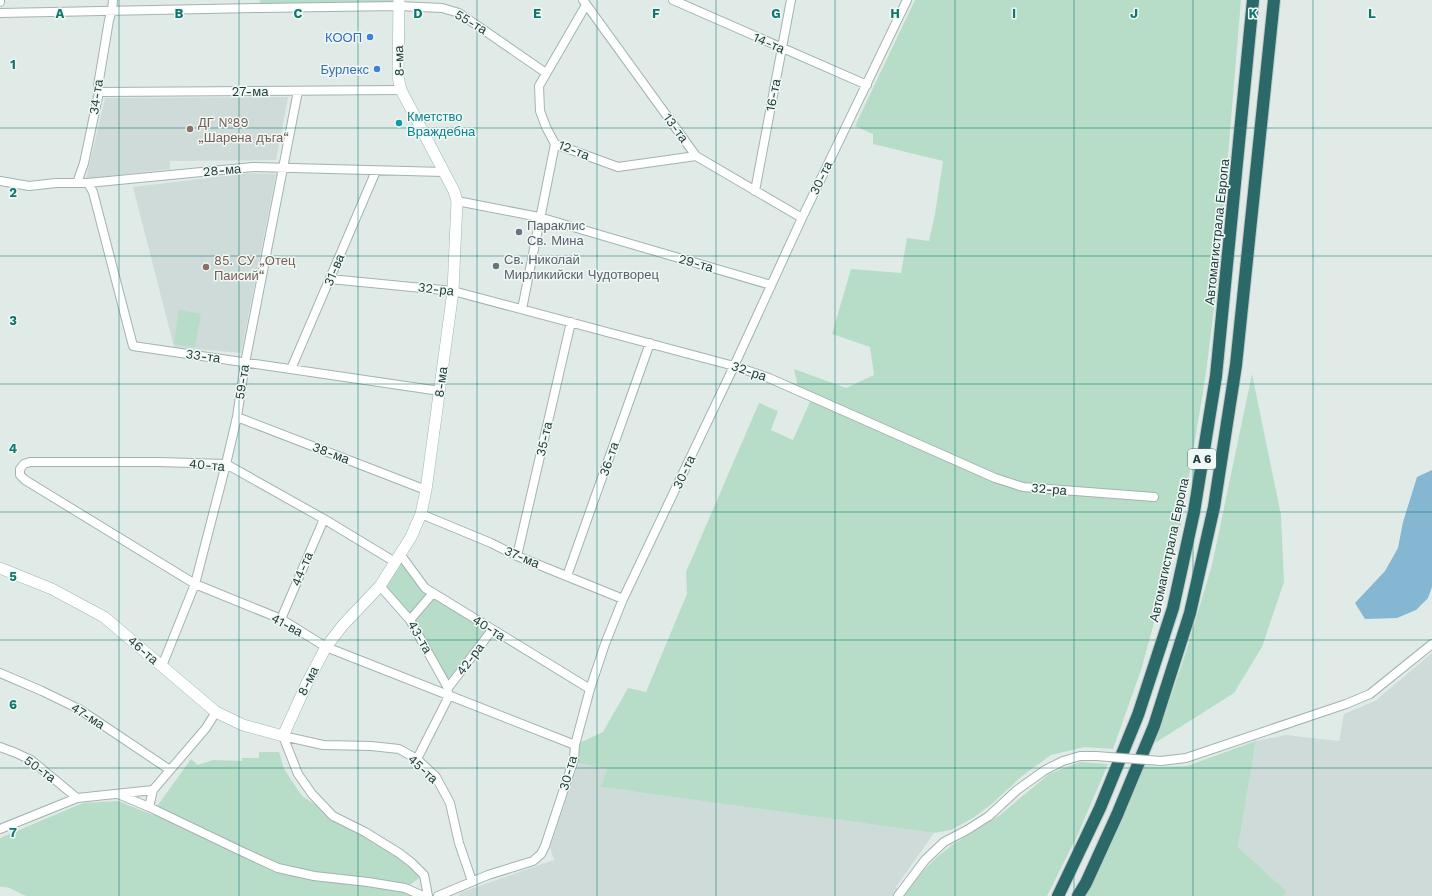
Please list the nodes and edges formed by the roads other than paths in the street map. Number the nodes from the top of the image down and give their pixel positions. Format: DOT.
graph roads {
  1 [pos="113,0"];
  2 [pos="673,0"];
  3 [pos="791,0"];
  4 [pos="907,0"];
  5 [pos="1253,0"];
  6 [pos="1274,0"];
  7 [pos="584,2"];
  8 [pos="399,3"];
  9 [pos="112,10"];
  10 [pos="0,13"];
  11 [pos="782,49"];
  12 [pos="539,67"];
  13 [pos="546,73"];
  14 [pos="867,85"];
  15 [pos="539,86"];
  16 [pos="401,90"];
  17 [pos="298,91"];
  18 [pos="98,92"];
  19 [pos="555,144"];
  20 [pos="696,156"];
  21 [pos="282,168"];
  22 [pos="376,171"];
  23 [pos="444,172"];
  24 [pos="0,181"];
  25 [pos="77,183"];
  26 [pos="88,183"];
  27 [pos="755,191"];
  28 [pos="457,201"];
  29 [pos="540,217"];
  30 [pos="802,218"];
  31 [pos="330,279"];
  32 [pos="771,285"];
  33 [pos="453,290"];
  34 [pos="522,309"];
  35 [pos="572,322"];
  36 [pos="650,342"];
  37 [pos="245,362"];
  38 [pos="734,366"];
  39 [pos="291,369"];
  40 [pos="440,391"];
  41 [pos="237,417"];
  42 [pos="226,464"];
  43 [pos="20,469"];
  44 [pos="426,490"];
  45 [pos="1154,497"];
  46 [pos="421,514"];
  47 [pos="324,519"];
  48 [pos="517,556"];
  49 [pos="398,558"];
  50 [pos="0,568"];
  51 [pos="568,576"];
  52 [pos="195,584"];
  53 [pos="380,586"];
  54 [pos="433,593"];
  55 [pos="623,599"];
  56 [pos="281,619"];
  57 [pos="410,620"];
  58 [pos="492,630"];
  59 [pos="1432,644"];
  60 [pos="326,647"];
  61 [pos="162,666"];
  62 [pos="0,674"];
  63 [pos="590,689"];
  64 [pos="448,691"];
  65 [pos="216,712"];
  66 [pos="283,736"];
  67 [pos="575,745"];
  68 [pos="0,747"];
  69 [pos="416,759"];
  70 [pos="170,770"];
  71 [pos="153,790"];
  72 [pos="118,794"];
  73 [pos="78,798"];
  74 [pos="149,807"];
  75 [pos="0,829"];
  76 [pos="472,881"];
  77 [pos="423,896"];
  78 [pos="428,896"];
  79 [pos="438,896"];
  80 [pos="898,896"];
  81 [pos="1058,896"];
  82 [pos="1078,896"];
  1 -- 9 [label="street, 34-та"];
  2 -- 11 [label="street, 14-та"];
  3 -- 11 [label="street, 16-та"];
  4 -- 14 [label="street, 30-та"];
  5 -- 81 [label="highway, Автомагистрала Европа / A 6"];
  6 -- 82 [label="highway, A 6"];
  7 -- 13 [label="street"];
  7 -- 20 [label="street, 13-та"];
  8 -- 9 [label="street, 55-та"];
  8 -- 12 [label="street, 55-та"];
  8 -- 16 [label="street, 8-ма"];
  9 -- 10 [label="street, 55-та"];
  9 -- 18 [label="street, 34-та"];
  11 -- 14 [label="street, 14-та"];
  11 -- 27 [label="street, 16-та"];
  12 -- 13 [label="street, 55-та"];
  12 -- 15 [label="street, 12-та"];
  13 -- 15 [label="street"];
  14 -- 30 [label="street, 30-та"];
  15 -- 19 [label="street, 12-та"];
  16 -- 17 [label="street, 27-ма"];
  16 -- 23 [label="street, 8-ма"];
  17 -- 18 [label="street, 27-ма"];
  17 -- 21 [label="street, 59-та"];
  18 -- 25 [label="street, 34-та"];
  19 -- 20 [label="street, 12-та"];
  19 -- 29 [label="street"];
  20 -- 27 [label="street, 13-та"];
  21 -- 22 [label="street, 28-ма"];
  21 -- 26 [label="street, 28-ма"];
  21 -- 37 [label="street, 59-та"];
  22 -- 23 [label="street, 28-ма"];
  22 -- 31 [label="street, 31-ва"];
  23 -- 28 [label="street, 8-ма"];
  24 -- 25 [label="street, 28-ма"];
  25 -- 26 [label="street, 28-ма"];
  26 -- 37 [label="street, 33-та"];
  27 -- 30 [label="street, 13-та"];
  28 -- 29 [label="street, 29-та"];
  28 -- 33 [label="street, 8-ма"];
  29 -- 32 [label="street, 29-та"];
  29 -- 34 [label="street"];
  30 -- 32 [label="street, 30-та"];
  31 -- 33 [label="street, 32-ра"];
  31 -- 39 [label="street, 31-ва"];
  32 -- 38 [label="street, 30-та"];
  33 -- 34 [label="street, 32-ра"];
  33 -- 40 [label="street, 8-ма"];
  34 -- 35 [label="street, 32-ра"];
  35 -- 36 [label="street, 32-ра"];
  35 -- 48 [label="street, 35-та"];
  36 -- 38 [label="street, 32-ра"];
  36 -- 51 [label="street, 36-та"];
  37 -- 39 [label="street, 33-та"];
  37 -- 41 [label="street, 59-та"];
  38 -- 45 [label="street, 32-ра"];
  38 -- 55 [label="street, 30-та"];
  39 -- 40 [label="street, 33-та"];
  40 -- 44 [label="street, 8-ма"];
  41 -- 42 [label="street, 59-та"];
  41 -- 44 [label="street, 38-ма"];
  42 -- 43 [label="street, 40-та"];
  42 -- 47 [label="street, 40-та"];
  42 -- 52 [label="street, 59-та"];
  43 -- 52 [label="street, 41-ва"];
  44 -- 46 [label="street, 8-ма"];
  46 -- 48 [label="street, 37-ма"];
  46 -- 49 [label="street, 8-ма"];
  47 -- 49 [label="street, 40-та"];
  47 -- 56 [label="street, 44-та"];
  48 -- 51 [label="street, 37-ма"];
  49 -- 53 [label="street, 8-ма"];
  49 -- 54 [label="street, 40-та"];
  50 -- 61 [label="street, 46-та"];
  51 -- 55 [label="street, 37-ма"];
  52 -- 56 [label="street, 41-ва"];
  52 -- 61 [label="street, 59-та"];
  53 -- 57 [label="street, 43-та"];
  53 -- 60 [label="street, 8-ма"];
  54 -- 57 [label="street"];
  54 -- 58 [label="street, 40-та"];
  55 -- 63 [label="street, 30-та"];
  56 -- 60 [label="street, 41-ва"];
  57 -- 64 [label="street, 43-та"];
  58 -- 63 [label="street, 40-та"];
  58 -- 64 [label="street, 42-ра"];
  59 -- 80 [label="street, bridge"];
  60 -- 64 [label="street, 41-ва"];
  60 -- 66 [label="street, 8-ма"];
  61 -- 65 [label="street, 46-та"];
  62 -- 70 [label="street, 47-ма"];
  63 -- 67 [label="street, 30-та"];
  64 -- 67 [label="street, 41-ва"];
  64 -- 69 [label="street, 42-ра"];
  65 -- 66 [label="street, 46-та"];
  65 -- 70 [label="street"];
  66 -- 69 [label="street, 45-та"];
  66 -- 78 [label="street"];
  67 -- 76 [label="street, 30-та"];
  68 -- 73 [label="street, 50-та"];
  69 -- 76 [label="street, 45-та"];
  70 -- 71 [label="street"];
  71 -- 72 [label="street"];
  71 -- 74 [label="street"];
  72 -- 73 [label="street"];
  72 -- 74 [label="street"];
  73 -- 75 [label="street"];
  74 -- 77 [label="street"];
  76 -- 79 [label="street, 30-та"];
}
